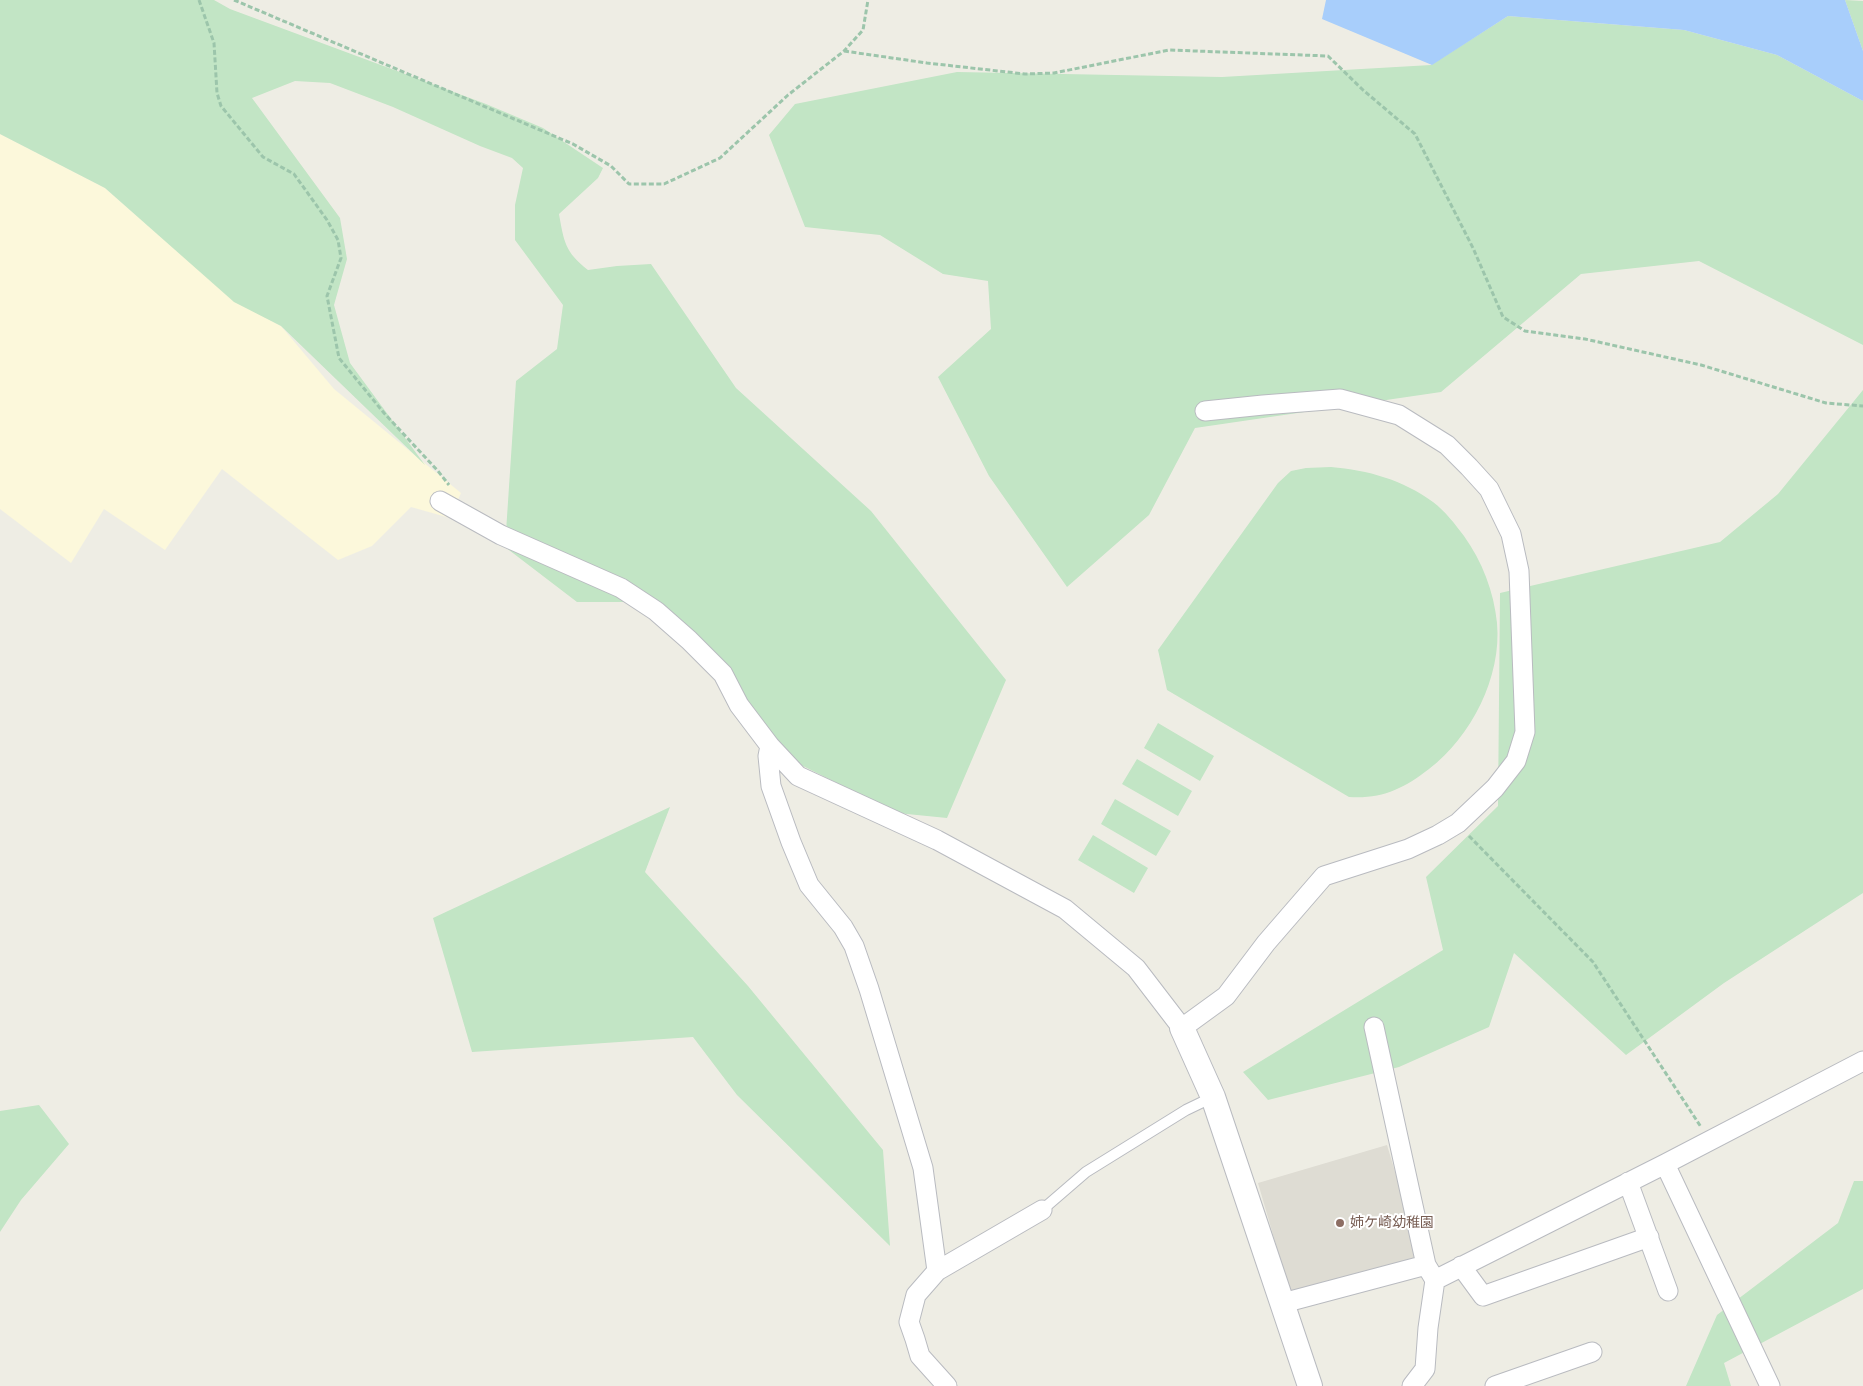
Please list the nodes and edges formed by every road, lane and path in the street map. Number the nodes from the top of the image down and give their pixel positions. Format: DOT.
graph roads {
  1 [pos="199,0"];
  2 [pos="234,0"];
  3 [pos="868,0"];
  4 [pos="844,51"];
  5 [pos="1863,406"];
  6 [pos="1205,411"];
  7 [pos="445,493"];
  8 [pos="770,746"];
  9 [pos="1458,823"];
  10 [pos="1374,1027"];
  11 [pos="1182,1028"];
  12 [pos="1863,1060"];
  13 [pos="1213,1097"];
  14 [pos="1709,1140"];
  15 [pos="1665,1164"];
  16 [pos="1628,1182"];
  17 [pos="1042,1210"];
  18 [pos="1649,1237"];
  19 [pos="1461,1266"];
  20 [pos="938,1271"];
  21 [pos="1430,1272"];
  22 [pos="1668,1291"];
  23 [pos="1283,1303"];
  24 [pos="1592,1352"];
  25 [pos="1416,1385"];
  26 [pos="947,1386"];
  27 [pos="1310,1386"];
  28 [pos="1495,1386"];
  29 [pos="1770,1386"];
  1 -- 7 [label="path"];
  2 -- 4 [label="path"];
  3 -- 4 [label="path"];
  4 -- 5 [label="path"];
  6 -- 9 [label="street"];
  7 -- 8 [label="street"];
  8 -- 11 [label="street"];
  8 -- 20 [label="street"];
  9 -- 11 [label="street"];
  9 -- 14 [label="path"];
  10 -- 21 [label="street"];
  11 -- 13 [label="street"];
  12 -- 14 [label="street"];
  13 -- 17 [label="lane"];
  13 -- 23 [label="street"];
  14 -- 15 [label="street"];
  15 -- 16 [label="street"];
  15 -- 29 [label="street"];
  16 -- 18 [label="street"];
  16 -- 19 [label="street"];
  17 -- 20 [label="street"];
  18 -- 19 [label="street"];
  18 -- 22 [label="street"];
  19 -- 21 [label="street"];
  20 -- 26 [label="street"];
  21 -- 23 [label="street"];
  21 -- 25 [label="street"];
  23 -- 27 [label="street"];
  24 -- 28 [label="street"];
}
